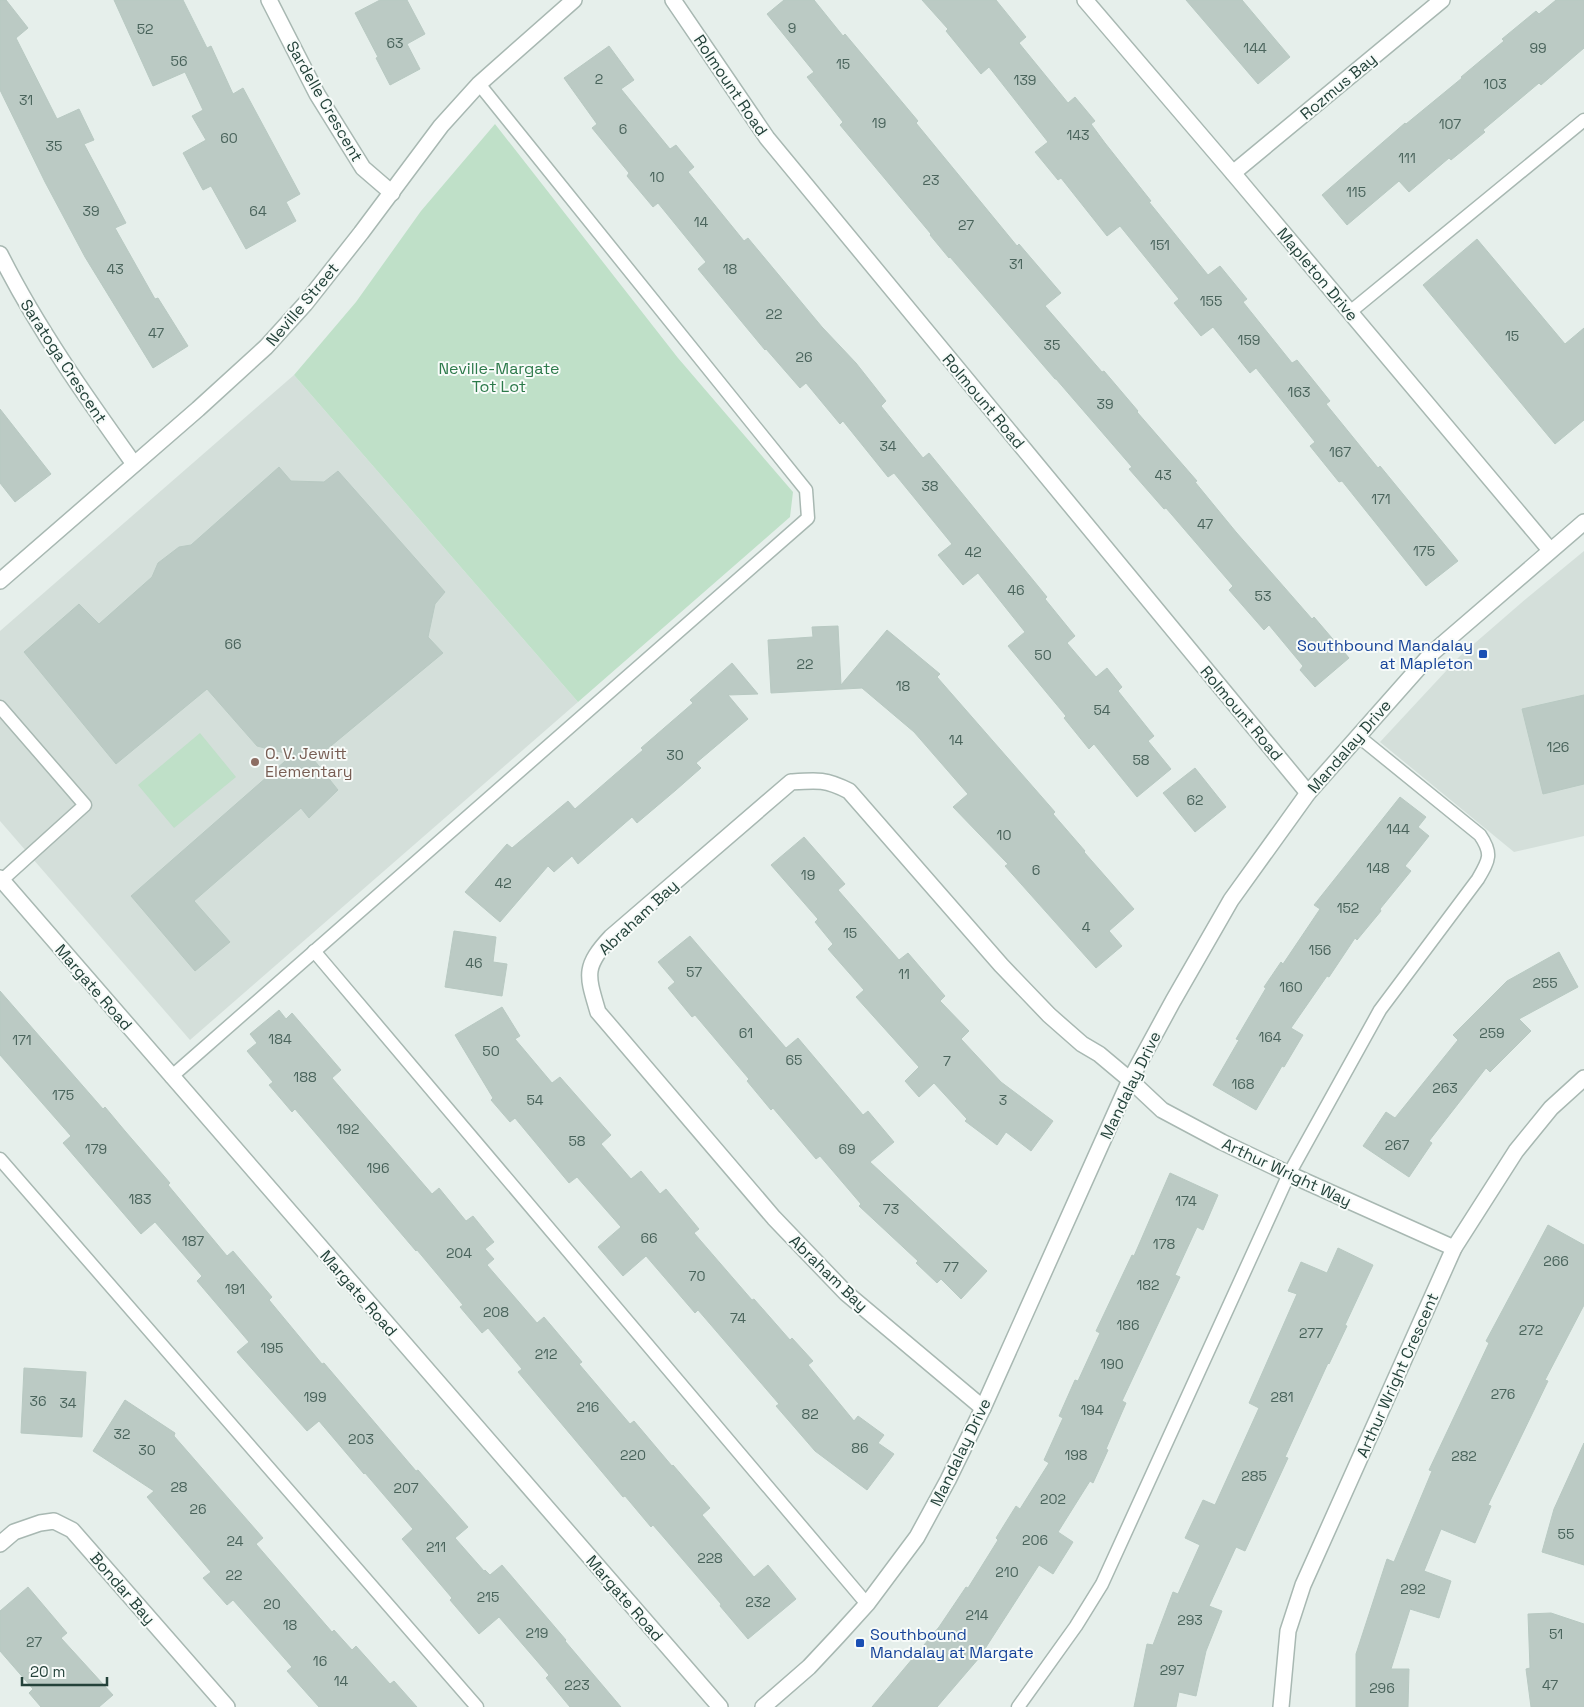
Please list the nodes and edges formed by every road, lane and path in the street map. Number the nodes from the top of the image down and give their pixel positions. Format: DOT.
graph roads {
  1 [pos="270,0"];
  2 [pos="574,0"];
  3 [pos="673,0"];
  4 [pos="1085,0"];
  5 [pos="1442,0"];
  6 [pos="479,84"];
  7 [pos="1584,120"];
  8 [pos="1233,173"];
  9 [pos="392,193"];
  10 [pos="0,254"];
  11 [pos="1350,312"];
  12 [pos="134,464"];
  13 [pos="1584,522"];
  14 [pos="1550,550"];
  15 [pos="0,581"];
  16 [pos="0,707"];
  17 [pos="1358,736"];
  18 [pos="1308,793"];
  19 [pos="1,879"];
  20 [pos="314,951"];
  21 [pos="171,1076"];
  22 [pos="1584,1078"];
  23 [pos="1130,1080"];
  24 [pos="0,1159"];
  25 [pos="1289,1174"];
  26 [pos="1454,1248"];
  27 [pos="983,1408"];
  28 [pos="0,1544"];
  29 [pos="867,1604"];
  30 [pos="227,1707"];
  31 [pos="477,1707"];
  32 [pos="720,1707"];
  33 [pos="763,1707"];
  34 [pos="1018,1707"];
  35 [pos="1281,1707"];
  1 -- 9 [label="street, Sardelle Crescent"];
  2 -- 6 [label="street, Neville Street"];
  3 -- 18 [label="street, Rolmount Road"];
  4 -- 8 [label="street, Mapleton Drive"];
  5 -- 8 [label="street, Rozmus Bay"];
  6 -- 9 [label="street, Neville Street"];
  6 -- 20 [label="lane"];
  7 -- 11 [label="lane"];
  8 -- 11 [label="street, Mapleton Drive"];
  9 -- 12 [label="street, Neville Street"];
  10 -- 12 [label="street, Saratoga Crescent"];
  11 -- 14 [label="street, Mapleton Drive"];
  12 -- 15 [label="street, Neville Street"];
  13 -- 14 [label="street, Mandalay Drive"];
  14 -- 17 [label="street, Mandalay Drive"];
  16 -- 19 [label="lane"];
  17 -- 18 [label="street, Mandalay Drive"];
  17 -- 25 [label="lane"];
  18 -- 23 [label="street, Mandalay Drive"];
  19 -- 21 [label="street, Margate Road"];
  20 -- 21 [label="lane"];
  20 -- 29 [label="lane"];
  21 -- 32 [label="street, Margate Road"];
  22 -- 26 [label="street, Arthur Wright Crescent"];
  23 -- 25 [label="street, Arthur Wright Way"];
  23 -- 27 [label="street, Mandalay Drive"];
  23 -- 27 [label="street, Abraham Bay"];
  24 -- 31 [label="lane"];
  25 -- 26 [label="street, Arthur Wright Way"];
  25 -- 34 [label="lane"];
  26 -- 35 [label="street, Arthur Wright Crescent"];
  27 -- 29 [label="street, Mandalay Drive"];
  28 -- 30 [label="street, Bondar Bay"];
  29 -- 33 [label="street, Mandalay Drive"];
}
